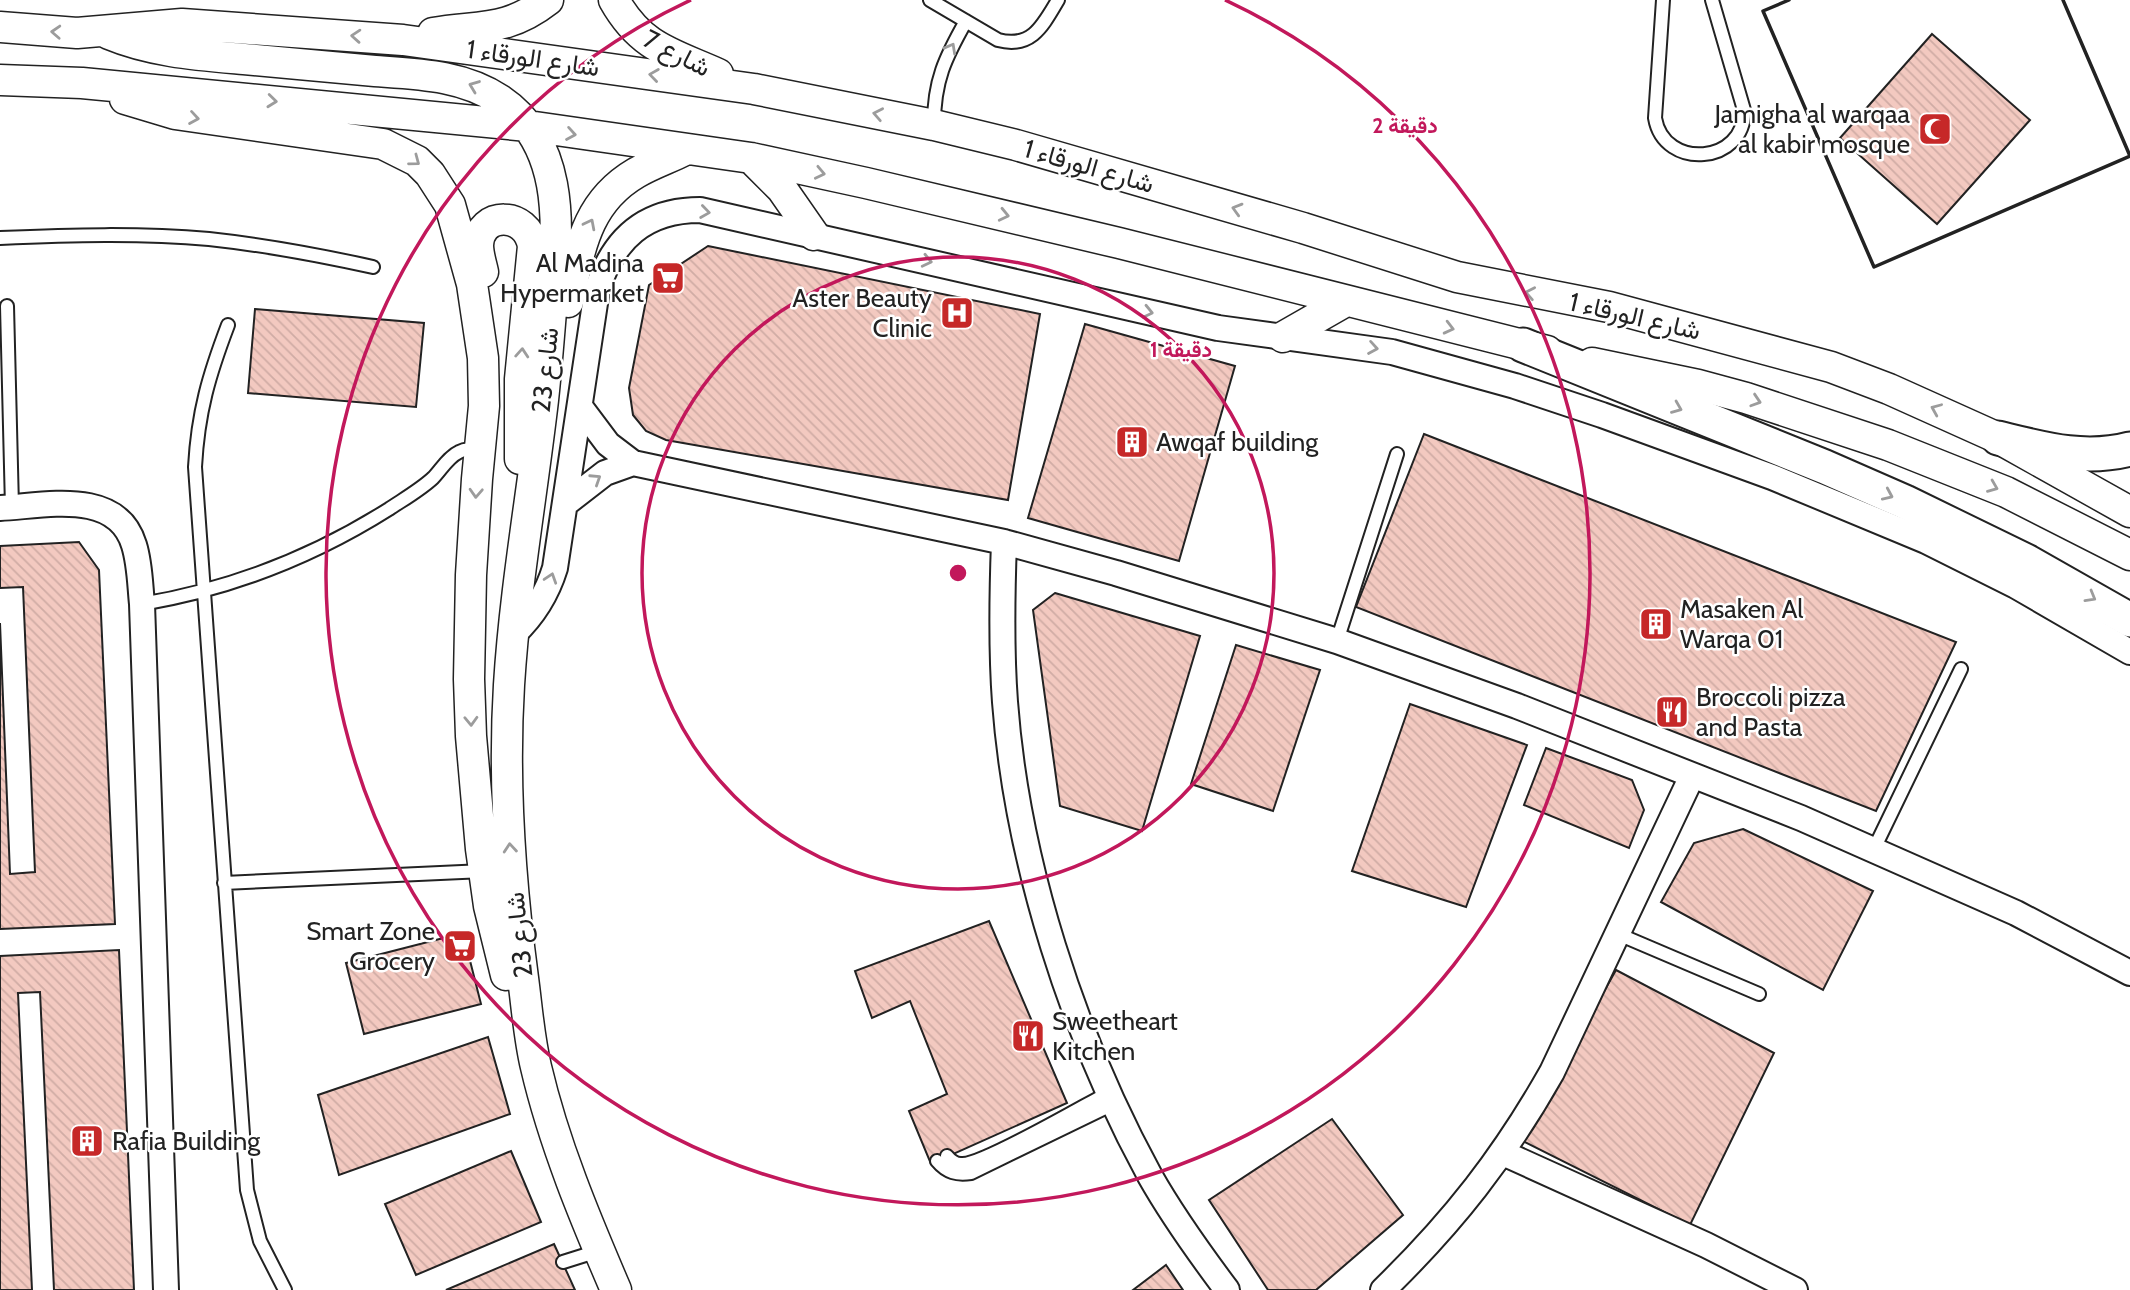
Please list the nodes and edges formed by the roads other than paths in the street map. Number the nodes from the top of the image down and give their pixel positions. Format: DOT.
graph roads {
  1 [pos="548,0"];
  2 [pos="614,0"];
  3 [pos="930,0"];
  4 [pos="1058,0"];
  5 [pos="1663,0"];
  6 [pos="1712,0"];
  7 [pos="966,21"];
  8 [pos="0,27"];
  9 [pos="103,32"];
  10 [pos="403,40"];
  11 [pos="0,80"];
  12 [pos="82,83"];
  13 [pos="754,89"];
  14 [pos="934,125"];
  15 [pos="528,126"];
  16 [pos="687,150"];
  17 [pos="751,158"];
  18 [pos="814,235"];
  19 [pos="0,238"];
  20 [pos="373,267"];
  21 [pos="1346,301"];
  22 [pos="7,306"];
  23 [pos="228,325"];
  24 [pos="1283,337"];
  25 [pos="1523,345"];
  26 [pos="547,358"];
  27 [pos="484,406"];
  28 [pos="581,408"];
  29 [pos="1998,438"];
  30 [pos="2130,449"];
  31 [pos="480,450"];
  32 [pos="1398,454"];
  33 [pos="633,463"];
  34 [pos="565,504"];
  35 [pos="6,508"];
  36 [pos="2130,512"];
  37 [pos="1004,542"];
  38 [pos="523,543"];
  39 [pos="2130,555"];
  40 [pos="204,592"];
  41 [pos="142,604"];
  42 [pos="2130,620"];
  43 [pos="514,634"];
  44 [pos="1337,641"];
  45 [pos="2130,652"];
  46 [pos="1961,669"];
  47 [pos="1692,776"];
  48 [pos="1873,851"];
  49 [pos="484,871"];
  50 [pos="224,883"];
  51 [pos="1618,934"];
  52 [pos="2130,973"];
  53 [pos="1759,994"];
  54 [pos="535,1062"];
  55 [pos="1111,1099"];
  56 [pos="1503,1153"];
  57 [pos="942,1158"];
  58 [pos="599,1251"];
  59 [pos="563,1262"];
  60 [pos="166,1290"];
  61 [pos="285,1290"];
  62 [pos="616,1290"];
  63 [pos="1227,1290"];
  64 [pos="1383,1290"];
  65 [pos="1795,1290"];
  1 -- 10 [label="street"];
  2 -- 13 [label="street, شارع 7"];
  3 -- 7 [label="lane"];
  4 -- 7 [label="lane"];
  5 -- 6 [label="lane"];
  14 -- 7 [label="lane, one-way"];
  9 -- 8 [label="street, شارع الورقاء 1, one-way"];
  10 -- 9 [label="street, شارع الورقاء 1, one-way"];
  15 -- 9 [label="street, شارع 23, one-way"];
  13 -- 10 [label="street, شارع الورقاء 1, one-way"];
  11 -- 12 [label="street, شارع الورقاء 1"];
  12 -- 15 [label="street, شارع الورقاء 1, one-way"];
  12 -- 27 [label="street, شارع 23, one-way"];
  14 -- 13 [label="street, شارع الورقاء 1, one-way"];
  29 -- 14 [label="street, شارع الورقاء 1, one-way"];
  15 -- 16 [label="street, شارع الورقاء 1, one-way"];
  15 -- 26 [label="street, شارع 23"];
  16 -- 17 [label="street, شارع الورقاء 1"];
  26 -- 16 [label="street, one-way"];
  17 -- 18 [label="street"];
  17 -- 21 [label="street, شارع الورقاء 1, one-way"];
  18 -- 24 [label="street, one-way"];
  28 -- 18 [label="street, one-way"];
  19 -- 20 [label="lane"];
  21 -- 24 [label="street"];
  21 -- 25 [label="street, شارع الورقاء 1, one-way"];
  22 -- 35 [label="lane"];
  23 -- 40 [label="lane"];
  24 -- 45 [label="street, one-way"];
  25 -- 39 [label="street, شارع الورقاء 1, one-way"];
  25 -- 42 [label="main road, one-way"];
  26 -- 38 [label="street, شارع 23"];
  27 -- 31 [label="street, شارع 23"];
  38 -- 27 [label="street, one-way"];
  28 -- 33 [label="street"];
  28 -- 34 [label="street"];
  29 -- 30 [label="main road"];
  29 -- 36 [label="street, شارع الورقاء 1"];
  31 -- 40 [label="lane"];
  31 -- 49 [label="street, شارع 23, one-way"];
  32 -- 44 [label="lane"];
  34 -- 33 [label="street, one-way"];
  33 -- 37 [label="street"];
  43 -- 34 [label="street, one-way"];
  35 -- 41 [label="street"];
  37 -- 44 [label="street"];
  37 -- 55 [label="street"];
  38 -- 43 [label="street, شارع 23"];
  40 -- 41 [label="lane"];
  40 -- 50 [label="lane"];
  41 -- 60 [label="street"];
  54 -- 43 [label="street, شارع 23, one-way"];
  44 -- 47 [label="street"];
  46 -- 48 [label="lane"];
  47 -- 48 [label="street"];
  47 -- 51 [label="street"];
  48 -- 52 [label="street"];
  49 -- 50 [label="lane"];
  49 -- 54 [label="street, شارع 23"];
  50 -- 61 [label="lane"];
  51 -- 53 [label="lane"];
  51 -- 56 [label="street"];
  54 -- 58 [label="street, شارع 23"];
  55 -- 57 [label="lane"];
  55 -- 63 [label="street"];
  56 -- 64 [label="street"];
  56 -- 65 [label="street"];
  58 -- 59 [label="lane"];
  58 -- 62 [label="street, شارع 23"];
}
